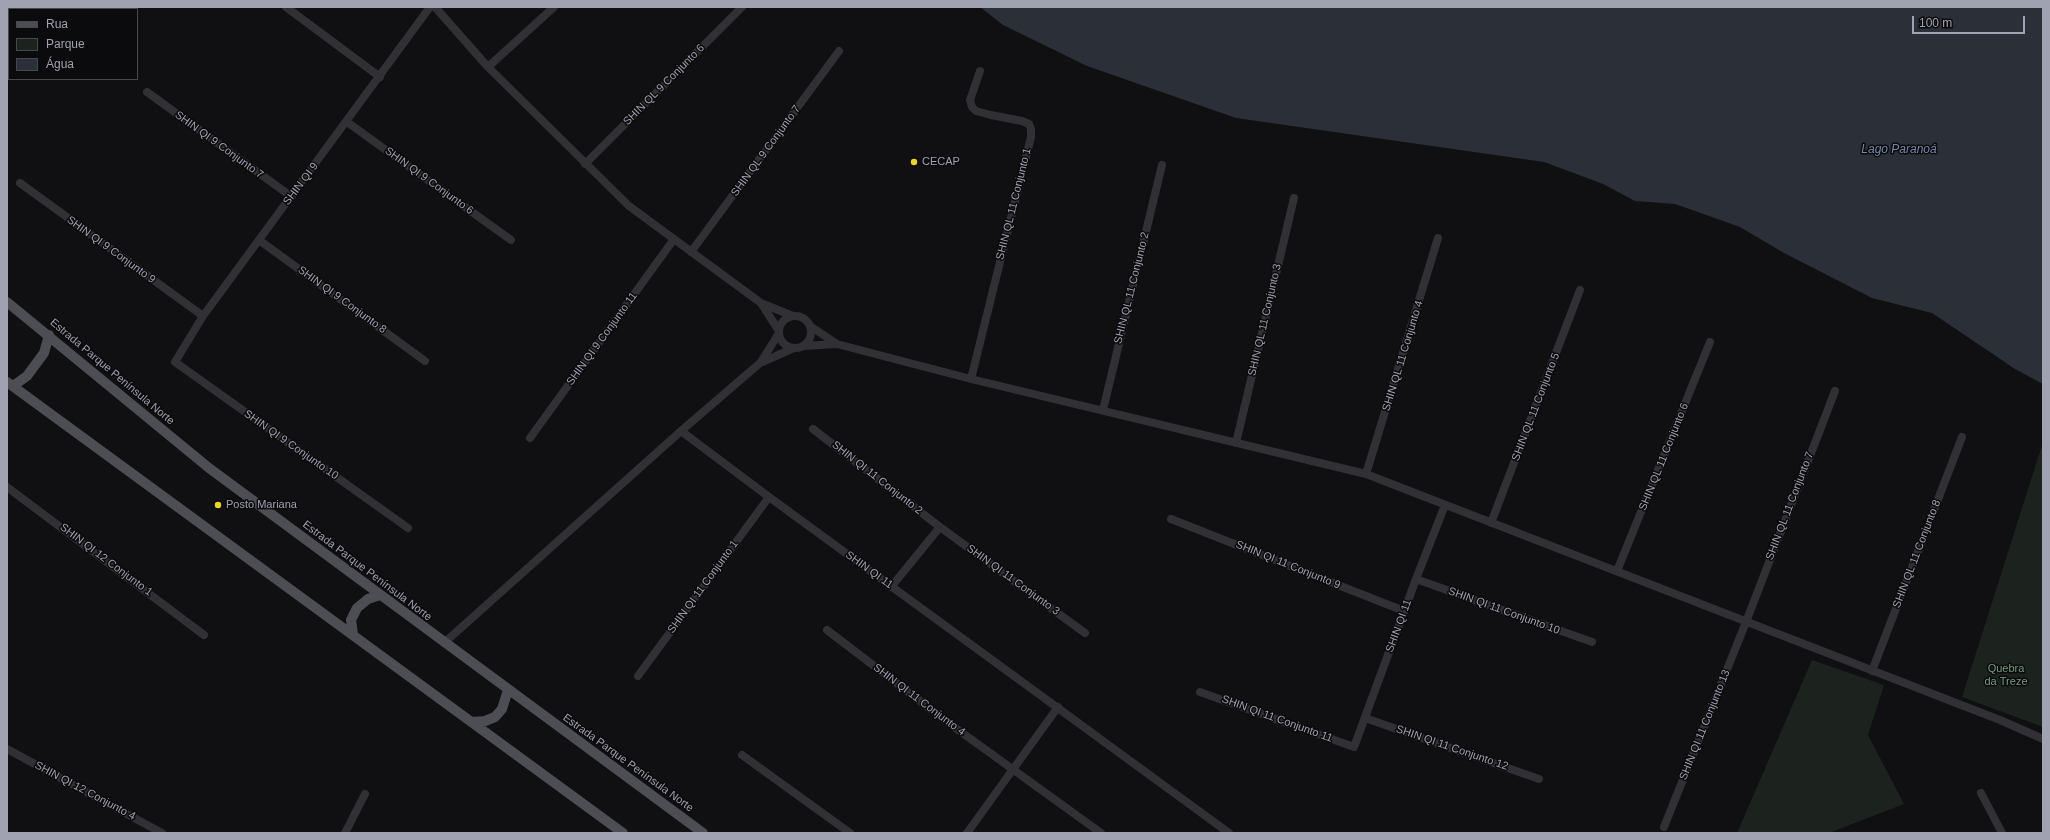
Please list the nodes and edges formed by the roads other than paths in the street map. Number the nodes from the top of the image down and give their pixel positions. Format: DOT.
graph roads {
  1 [pos="286,7"];
  2 [pos="430,7"];
  3 [pos="435,7"];
  4 [pos="554,7"];
  5 [pos="742,7"];
  6 [pos="839,51"];
  7 [pos="488,67"];
  8 [pos="980,71"];
  9 [pos="380,77"];
  10 [pos="147,92"];
  11 [pos="347,122"];
  12 [pos="585,164"];
  13 [pos="1162,165"];
  14 [pos="20,183"];
  15 [pos="292,197"];
  16 [pos="1294,198"];
  17 [pos="1438,238"];
  18 [pos="259,240"];
  19 [pos="511,240"];
  20 [pos="674,240"];
  21 [pos="691,252"];
  22 [pos="1580,290"];
  23 [pos="7,302"];
  24 [pos="761,303"];
  25 [pos="203,316"];
  26 [pos="793,316"];
  27 [pos="810,326"];
  28 [pos="779,332"];
  29 [pos="49,335"];
  30 [pos="1710,342"];
  31 [pos="838,344"];
  32 [pos="802,346"];
  33 [pos="794,348"];
  34 [pos="425,361"];
  35 [pos="175,362"];
  36 [pos="760,363"];
  37 [pos="971,379"];
  38 [pos="10,384"];
  39 [pos="1835,391"];
  40 [pos="1103,410"];
  41 [pos="813,429"];
  42 [pos="681,430"];
  43 [pos="1962,437"];
  44 [pos="530,438"];
  45 [pos="1236,443"];
  46 [pos="1366,474"];
  47 [pos="7,487"];
  48 [pos="769,497"];
  49 [pos="1446,505"];
  50 [pos="1171,519"];
  51 [pos="1490,523"];
  52 [pos="408,528"];
  53 [pos="940,528"];
  54 [pos="1617,571"];
  55 [pos="1416,579"];
  56 [pos="891,587"];
  57 [pos="380,595"];
  58 [pos="1404,611"];
  59 [pos="1746,622"];
  60 [pos="827,630"];
  61 [pos="1085,633"];
  62 [pos="353,634"];
  63 [pos="204,635"];
  64 [pos="1592,642"];
  65 [pos="444,643"];
  66 [pos="1872,671"];
  67 [pos="638,676"];
  68 [pos="508,690"];
  69 [pos="1200,692"];
  70 [pos="1058,707"];
  71 [pos="1365,718"];
  72 [pos="471,722"];
  73 [pos="2043,739"];
  74 [pos="1354,747"];
  75 [pos="7,749"];
  76 [pos="742,755"];
  77 [pos="1012,769"];
  78 [pos="1539,779"];
  79 [pos="1980,793"];
  80 [pos="366,794"];
  81 [pos="1664,827"];
  82 [pos="162,833"];
  83 [pos="345,833"];
  84 [pos="623,833"];
  85 [pos="703,833"];
  86 [pos="850,833"];
  87 [pos="966,833"];
  88 [pos="1101,833"];
  89 [pos="1229,833"];
  90 [pos="2002,833"];
  1 -- 9 [label="street"];
  2 -- 9 [label="street, SHIN QI 9"];
  3 -- 7 [label="street"];
  4 -- 7 [label="street"];
  5 -- 12 [label="street, SHIN QL 9 Conjunto 6"];
  6 -- 21 [label="street, SHIN QL 9 Conjunto 7"];
  7 -- 12 [label="street"];
  8 -- 37 [label="street, SHIN QL 11 Conjunto 1"];
  9 -- 11 [label="street, SHIN QI 9"];
  10 -- 15 [label="street, SHIN QI 9 Conjunto 7"];
  11 -- 15 [label="street, SHIN QI 9"];
  11 -- 19 [label="street, SHIN QI 9 Conjunto 6"];
  12 -- 20 [label="street"];
  13 -- 40 [label="street, SHIN QL 11 Conjunto 2"];
  14 -- 25 [label="street, SHIN QI 9 Conjunto 9"];
  15 -- 18 [label="street, SHIN QI 9"];
  16 -- 45 [label="street, SHIN QL 11 Conjunto 3"];
  17 -- 46 [label="street, SHIN QL 11 Conjunto 4"];
  18 -- 25 [label="street, SHIN QI 9"];
  18 -- 34 [label="street, SHIN QI 9 Conjunto 8"];
  20 -- 21 [label="street"];
  20 -- 44 [label="street, SHIN QI 9 Conjunto 11"];
  21 -- 24 [label="street"];
  22 -- 51 [label="street, SHIN QL 11 Conjunto 5"];
  23 -- 29 [label="main road, Estrada Parque Península Norte"];
  24 -- 26 [label="street"];
  24 -- 28 [label="street"];
  25 -- 35 [label="street, SHIN QI 9"];
  26 -- 27 [label="street"];
  26 -- 28 [label="street"];
  27 -- 31 [label="street"];
  27 -- 32 [label="street"];
  28 -- 33 [label="street"];
  28 -- 36 [label="street"];
  29 -- 38 [label="main road"];
  29 -- 57 [label="main road, Estrada Parque Península Norte"];
  30 -- 54 [label="street, SHIN QL 11 Conjunto 6"];
  31 -- 32 [label="street"];
  31 -- 37 [label="street"];
  32 -- 33 [label="street"];
  33 -- 36 [label="street"];
  35 -- 52 [label="street, SHIN QI 9 Conjunto 10"];
  36 -- 42 [label="street"];
  37 -- 40 [label="street"];
  38 -- 62 [label="main road"];
  39 -- 59 [label="street, SHIN QL 11 Conjunto 7"];
  40 -- 45 [label="street"];
  41 -- 53 [label="street, SHIN QI 11 Conjunto 2"];
  42 -- 48 [label="street, SHIN QI 11"];
  42 -- 65 [label="street"];
  43 -- 66 [label="street, SHIN QL 11 Conjunto 8"];
  45 -- 46 [label="street"];
  46 -- 49 [label="street"];
  47 -- 63 [label="street, SHIN QI 12 Conjunto 1"];
  48 -- 56 [label="street, SHIN QI 11"];
  48 -- 67 [label="street, SHIN QI 11 Conjunto 1"];
  49 -- 51 [label="street"];
  49 -- 55 [label="street, SHIN QI 11"];
  50 -- 58 [label="street, SHIN QI 11 Conjunto 9"];
  51 -- 54 [label="street"];
  53 -- 56 [label="street"];
  53 -- 61 [label="street, SHIN QI 11 Conjunto 3"];
  54 -- 59 [label="street"];
  55 -- 58 [label="street, SHIN QI 11"];
  55 -- 64 [label="street, SHIN QI 11 Conjunto 10"];
  56 -- 70 [label="street, SHIN QI 11"];
  57 -- 62 [label="main road"];
  57 -- 65 [label="main road, Estrada Parque Península Norte"];
  58 -- 71 [label="street, SHIN QI 11"];
  59 -- 66 [label="street"];
  59 -- 81 [label="street, SHIN QI 11 Conjunto 13"];
  60 -- 77 [label="street, SHIN QI 11 Conjunto 4"];
  62 -- 72 [label="main road"];
  65 -- 68 [label="main road, Estrada Parque Península Norte"];
  66 -- 73 [label="street"];
  68 -- 72 [label="main road"];
  68 -- 85 [label="main road, Estrada Parque Península Norte"];
  69 -- 74 [label="street, SHIN QI 11 Conjunto 11"];
  70 -- 77 [label="street"];
  70 -- 89 [label="street, SHIN QI 11"];
  71 -- 74 [label="street, SHIN QI 11"];
  71 -- 78 [label="street, SHIN QI 11 Conjunto 12"];
  72 -- 84 [label="main road"];
  75 -- 82 [label="street, SHIN QI 12 Conjunto 4"];
  76 -- 86 [label="street"];
  77 -- 87 [label="street"];
  77 -- 88 [label="street, SHIN QI 11 Conjunto 4"];
  79 -- 90 [label="street"];
  80 -- 83 [label="street"];
}
